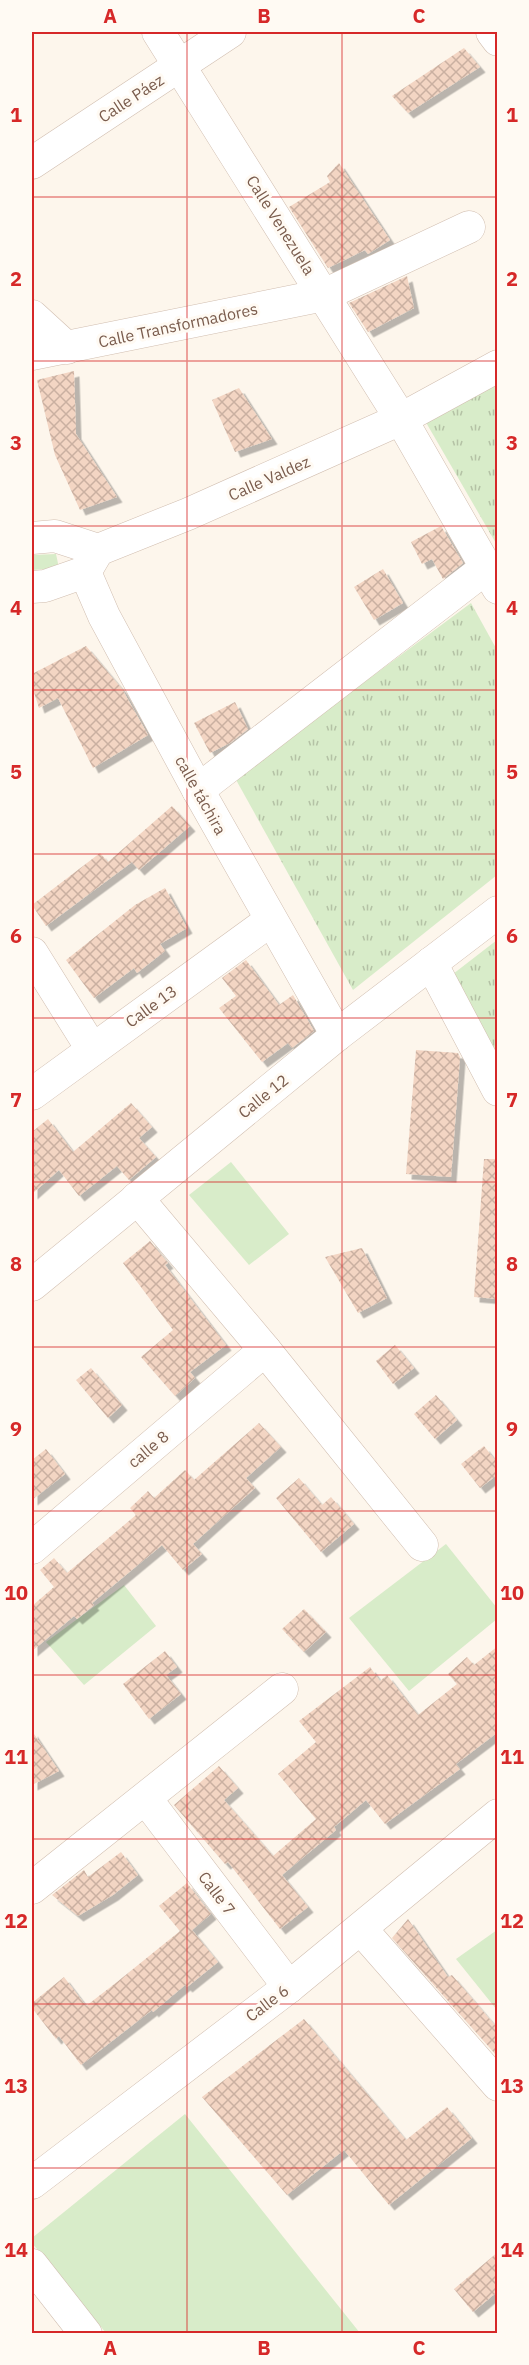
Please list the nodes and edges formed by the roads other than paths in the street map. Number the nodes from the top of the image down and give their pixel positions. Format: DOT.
graph roads {
  1 [pos="158,32"];
  2 [pos="230,32"];
  3 [pos="492,32"];
  4 [pos="498,40"];
  5 [pos="181,65"];
  6 [pos="32,163"];
  7 [pos="469,227"];
  8 [pos="324,295"];
  9 [pos="32,316"];
  10 [pos="67,348"];
  11 [pos="32,354"];
  12 [pos="498,366"];
  13 [pos="401,419"];
  14 [pos="32,538"];
  15 [pos="92,561"];
  16 [pos="492,578"];
  17 [pos="32,587"];
  18 [pos="198,790"];
  19 [pos="498,912"];
  20 [pos="271,920"];
  21 [pos="32,953"];
  22 [pos="431,963"];
  23 [pos="337,1035"];
  24 [pos="92,1049"];
  25 [pos="498,1090"];
  26 [pos="32,1094"];
  27 [pos="137,1198"];
  28 [pos="32,1285"];
  29 [pos="265,1350"];
  30 [pos="422,1545"];
  31 [pos="32,1548"];
  32 [pos="282,1689"];
  33 [pos="146,1799"];
  34 [pos="498,1815"];
  35 [pos="32,1888"];
  36 [pos="361,1929"];
  37 [pos="289,1987"];
  38 [pos="498,2085"];
  39 [pos="32,2184"];
  40 [pos="32,2265"];
  41 [pos="32,2297"];
  42 [pos="60,2334"];
  43 [pos="86,2334"];
  1 -- 5 [label="street, Calle Venezuela"];
  2 -- 5 [label="street, Calle Páez"];
  3 -- 4 [label="street"];
  5 -- 6 [label="street, Calle Páez"];
  5 -- 8 [label="street, Calle Venezuela"];
  7 -- 8 [label="street, Calle Transformadores"];
  8 -- 10 [label="street, Calle Transformadores"];
  8 -- 13 [label="street, Calle Venezuela"];
  9 -- 10 [label="street"];
  10 -- 11 [label="street, Calle Transformadores"];
  12 -- 13 [label="street, Calle Valdez"];
  13 -- 15 [label="street, Calle Valdez"];
  13 -- 16 [label="street, Calle Venezuela"];
  14 -- 15 [label="street"];
  15 -- 17 [label="street, Calle Valdez"];
  15 -- 18 [label="street, calle táchira"];
  16 -- 18 [label="street"];
  18 -- 20 [label="street, calle táchira"];
  19 -- 22 [label="street, Calle 12"];
  20 -- 23 [label="street, calle táchira"];
  20 -- 24 [label="street, Calle 13"];
  21 -- 24 [label="street"];
  22 -- 23 [label="street, Calle 12"];
  22 -- 25 [label="street"];
  23 -- 27 [label="street, Calle 12"];
  24 -- 26 [label="street, Calle 13"];
  27 -- 28 [label="street, Calle 12"];
  27 -- 29 [label="street"];
  29 -- 30 [label="street"];
  29 -- 31 [label="street, calle 8"];
  32 -- 33 [label="street"];
  33 -- 35 [label="street"];
  33 -- 37 [label="street, Calle 7"];
  34 -- 36 [label="street, Calle 6"];
  36 -- 37 [label="street, Calle 6"];
  36 -- 38 [label="street"];
  37 -- 39 [label="street, Calle 6"];
  40 -- 43 [label="street"];
  41 -- 42 [label="street"];
}
